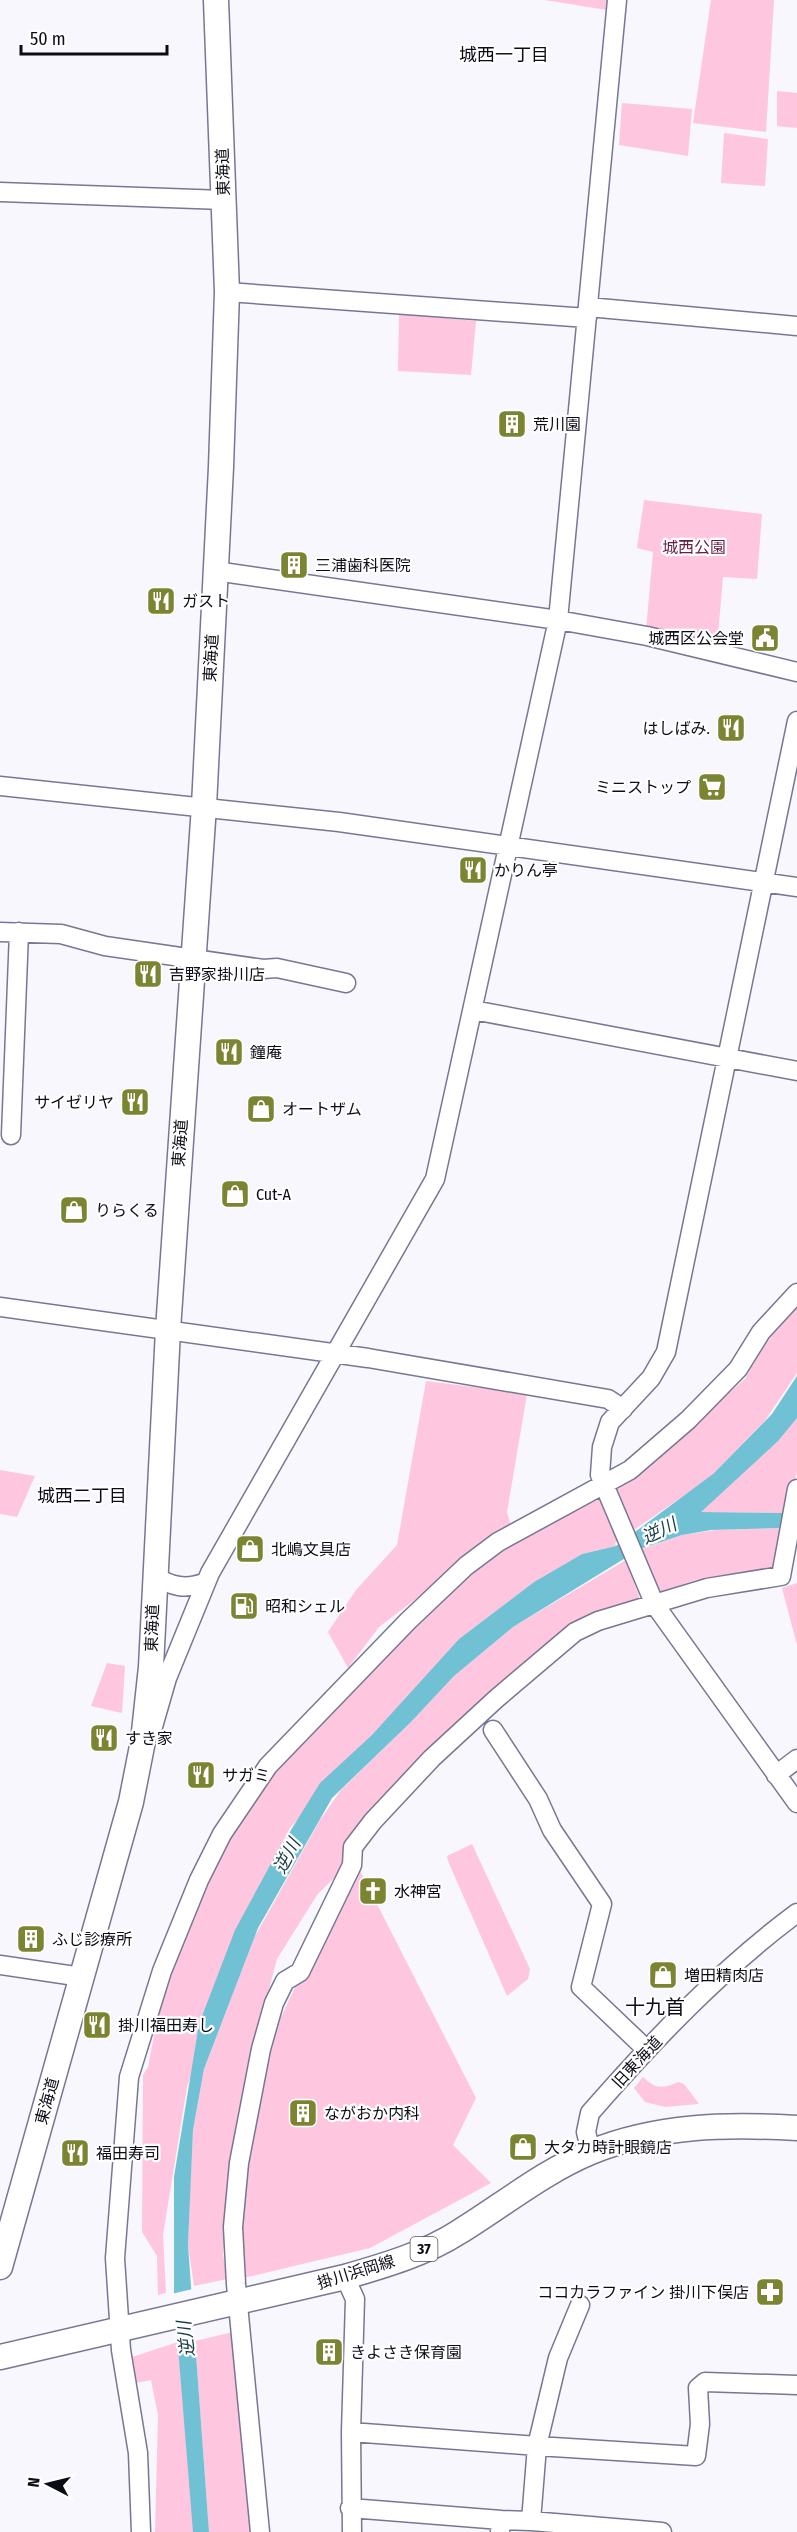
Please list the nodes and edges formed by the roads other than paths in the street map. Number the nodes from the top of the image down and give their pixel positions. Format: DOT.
graph roads {
  1 [pos="216,0"];
  2 [pos="617,0"];
  3 [pos="0,192"];
  4 [pos="224,200"];
  5 [pos="226,292"];
  6 [pos="588,312"];
  7 [pos="797,326"];
  8 [pos="215,571"];
  9 [pos="558,620"];
  10 [pos="797,672"];
  11 [pos="797,721"];
  12 [pos="0,786"];
  13 [pos="204,806"];
  14 [pos="509,846"];
  15 [pos="763,882"];
  16 [pos="797,887"];
  17 [pos="0,932"];
  18 [pos="19,932"];
  19 [pos="191,959"];
  20 [pos="346,983"];
  21 [pos="473,1010"];
  22 [pos="727,1059"];
  23 [pos="797,1071"];
  24 [pos="11,1135"];
  25 [pos="797,1293"];
  26 [pos="0,1307"];
  27 [pos="168,1330"];
  28 [pos="334,1355"];
  29 [pos="623,1409"];
  30 [pos="605,1488"];
  31 [pos="796,1497"];
  32 [pos="154,1575"];
  33 [pos="206,1582"];
  34 [pos="654,1602"];
  35 [pos="493,1730"];
  36 [pos="797,1759"];
  37 [pos="776,1775"];
  38 [pos="131,1802"];
  39 [pos="797,1803"];
  40 [pos="797,1913"];
  41 [pos="0,1965"];
  42 [pos="82,1977"];
  43 [pos="647,2050"];
  44 [pos="797,2128"];
  45 [pos="591,2152"];
  46 [pos="4,2234"];
  47 [pos="0,2267"];
  48 [pos="345,2277"];
  49 [pos="236,2303"];
  50 [pos="580,2305"];
  51 [pos="123,2330"];
  52 [pos="0,2357"];
  53 [pos="797,2385"];
  54 [pos="351,2433"];
  55 [pos="537,2446"];
  56 [pos="350,2508"];
  57 [pos="531,2521"];
  58 [pos="500,2526"];
  59 [pos="141,2532"];
  60 [pos="260,2532"];
  61 [pos="352,2532"];
  62 [pos="662,2532"];
  1 -- 4 [label="main road, 東海道"];
  2 -- 6 [label="street"];
  3 -- 4 [label="street"];
  4 -- 5 [label="main road, 東海道"];
  5 -- 6 [label="street"];
  5 -- 8 [label="main road, 東海道"];
  6 -- 7 [label="street"];
  6 -- 9 [label="street"];
  8 -- 9 [label="street"];
  8 -- 13 [label="main road, 東海道"];
  9 -- 10 [label="street"];
  9 -- 14 [label="street"];
  11 -- 15 [label="street"];
  12 -- 13 [label="street"];
  13 -- 14 [label="street"];
  13 -- 19 [label="main road, 東海道"];
  14 -- 15 [label="street"];
  14 -- 21 [label="street"];
  15 -- 16 [label="street"];
  15 -- 22 [label="street"];
  17 -- 18 [label="street"];
  18 -- 19 [label="street"];
  18 -- 24 [label="street"];
  19 -- 20 [label="street"];
  19 -- 27 [label="main road, 東海道"];
  21 -- 22 [label="street"];
  21 -- 28 [label="street"];
  22 -- 23 [label="street"];
  22 -- 29 [label="street"];
  25 -- 30 [label="street"];
  26 -- 27 [label="street"];
  27 -- 28 [label="street"];
  27 -- 32 [label="main road, 東海道"];
  28 -- 29 [label="street"];
  28 -- 33 [label="street"];
  29 -- 30 [label="street"];
  30 -- 34 [label="street"];
  30 -- 51 [label="street"];
  31 -- 34 [label="street"];
  32 -- 33 [label="street"];
  32 -- 38 [label="main road, 東海道"];
  33 -- 38 [label="street"];
  34 -- 37 [label="street"];
  34 -- 49 [label="street"];
  35 -- 43 [label="street"];
  36 -- 37 [label="street"];
  37 -- 39 [label="street"];
  38 -- 42 [label="main road, 東海道"];
  40 -- 43 [label="street, 旧東海道"];
  41 -- 42 [label="street"];
  42 -- 46 [label="main road, 東海道"];
  43 -- 45 [label="street, 旧東海道"];
  44 -- 45 [label="main road, 掛川浜岡線 / 37"];
  45 -- 48 [label="main road, 掛川浜岡線 / 37"];
  46 -- 47 [label="main road, 東海道"];
  48 -- 49 [label="main road, 掛川浜岡線 / 37"];
  48 -- 54 [label="street"];
  49 -- 51 [label="main road, 掛川浜岡線 / 37"];
  49 -- 60 [label="street"];
  50 -- 55 [label="street"];
  51 -- 52 [label="main road, 掛川浜岡線 / 37"];
  51 -- 59 [label="street"];
  53 -- 55 [label="street"];
  54 -- 55 [label="street"];
  54 -- 56 [label="street"];
  55 -- 57 [label="street"];
  56 -- 58 [label="street"];
  56 -- 61 [label="street"];
  57 -- 58 [label="street"];
  57 -- 62 [label="street"];
}
